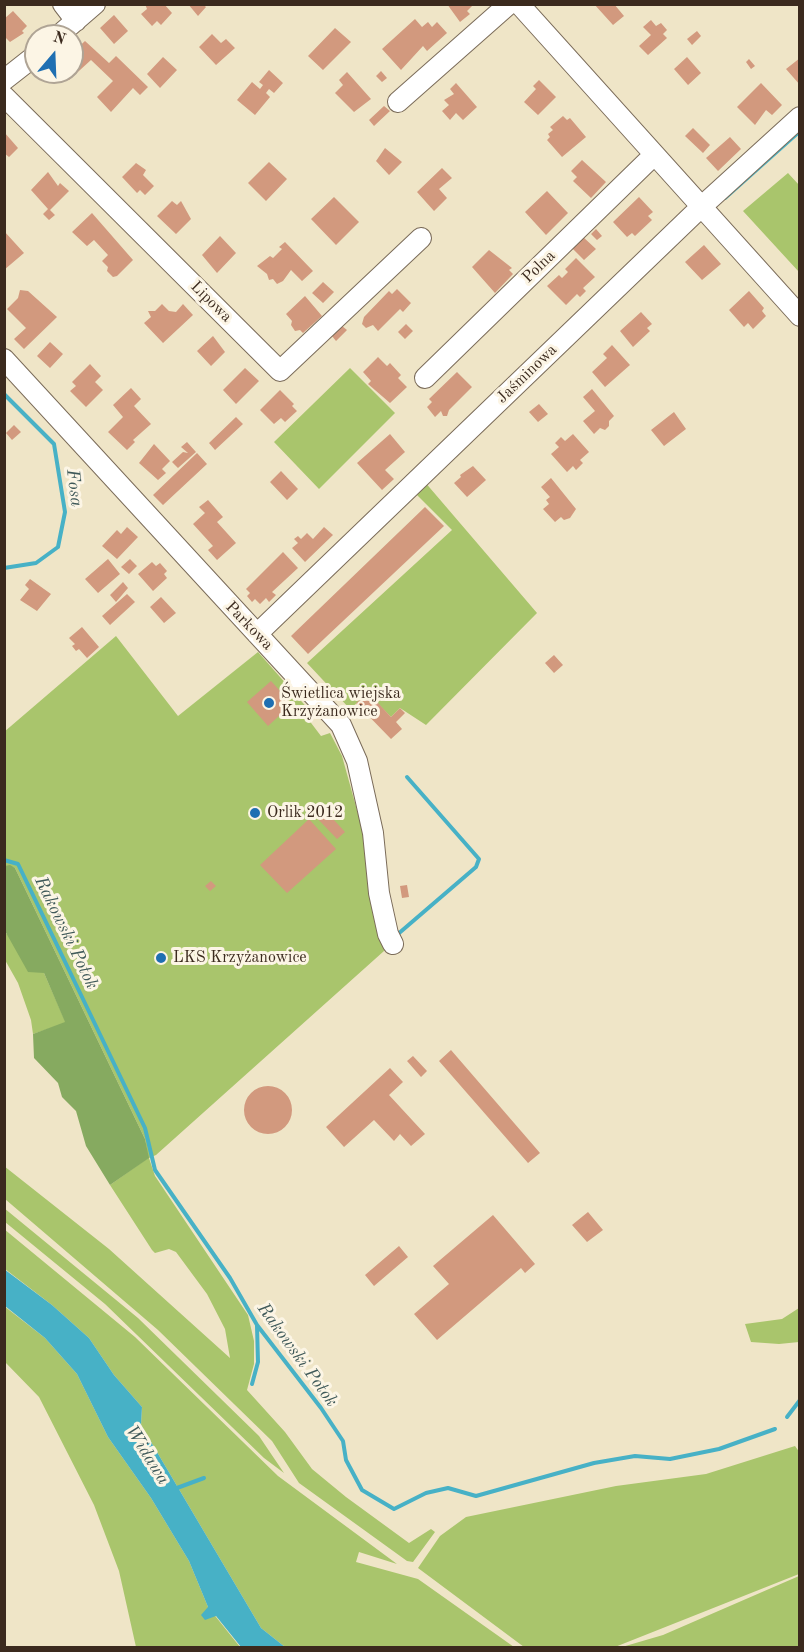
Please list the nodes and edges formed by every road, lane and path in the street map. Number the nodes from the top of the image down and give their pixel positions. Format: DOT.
graph roads {
  1 [pos="63,4"];
  2 [pos="95,4"];
  3 [pos="509,4"];
  4 [pos="519,4"];
  5 [pos="76,21"];
  6 [pos="72,24"];
  7 [pos="24,64"];
  8 [pos="4,80"];
  9 [pos="4,96"];
  10 [pos="398,102"];
  11 [pos="800,117"];
  12 [pos="654,155"];
  13 [pos="700,208"];
  14 [pos="422,238"];
  15 [pos="800,316"];
  16 [pos="4,359"];
  17 [pos="425,378"];
  18 [pos="257,634"];
  19 [pos="393,944"];
  1 -- 5 [label="street"];
  2 -- 5 [label="street"];
  3 -- 10 [label="street"];
  4 -- 12 [label="street"];
  5 -- 6 [label="street"];
  7 -- 8 [label="street"];
  9 -- 14 [label="street, Lipowa"];
  11 -- 13 [label="street, Jaśminowa"];
  12 -- 13 [label="street"];
  12 -- 17 [label="street, Polna"];
  13 -- 15 [label="street"];
  13 -- 18 [label="street, Jaśminowa"];
  16 -- 18 [label="street, Parkowa"];
  18 -- 19 [label="street, Parkowa"];
}
